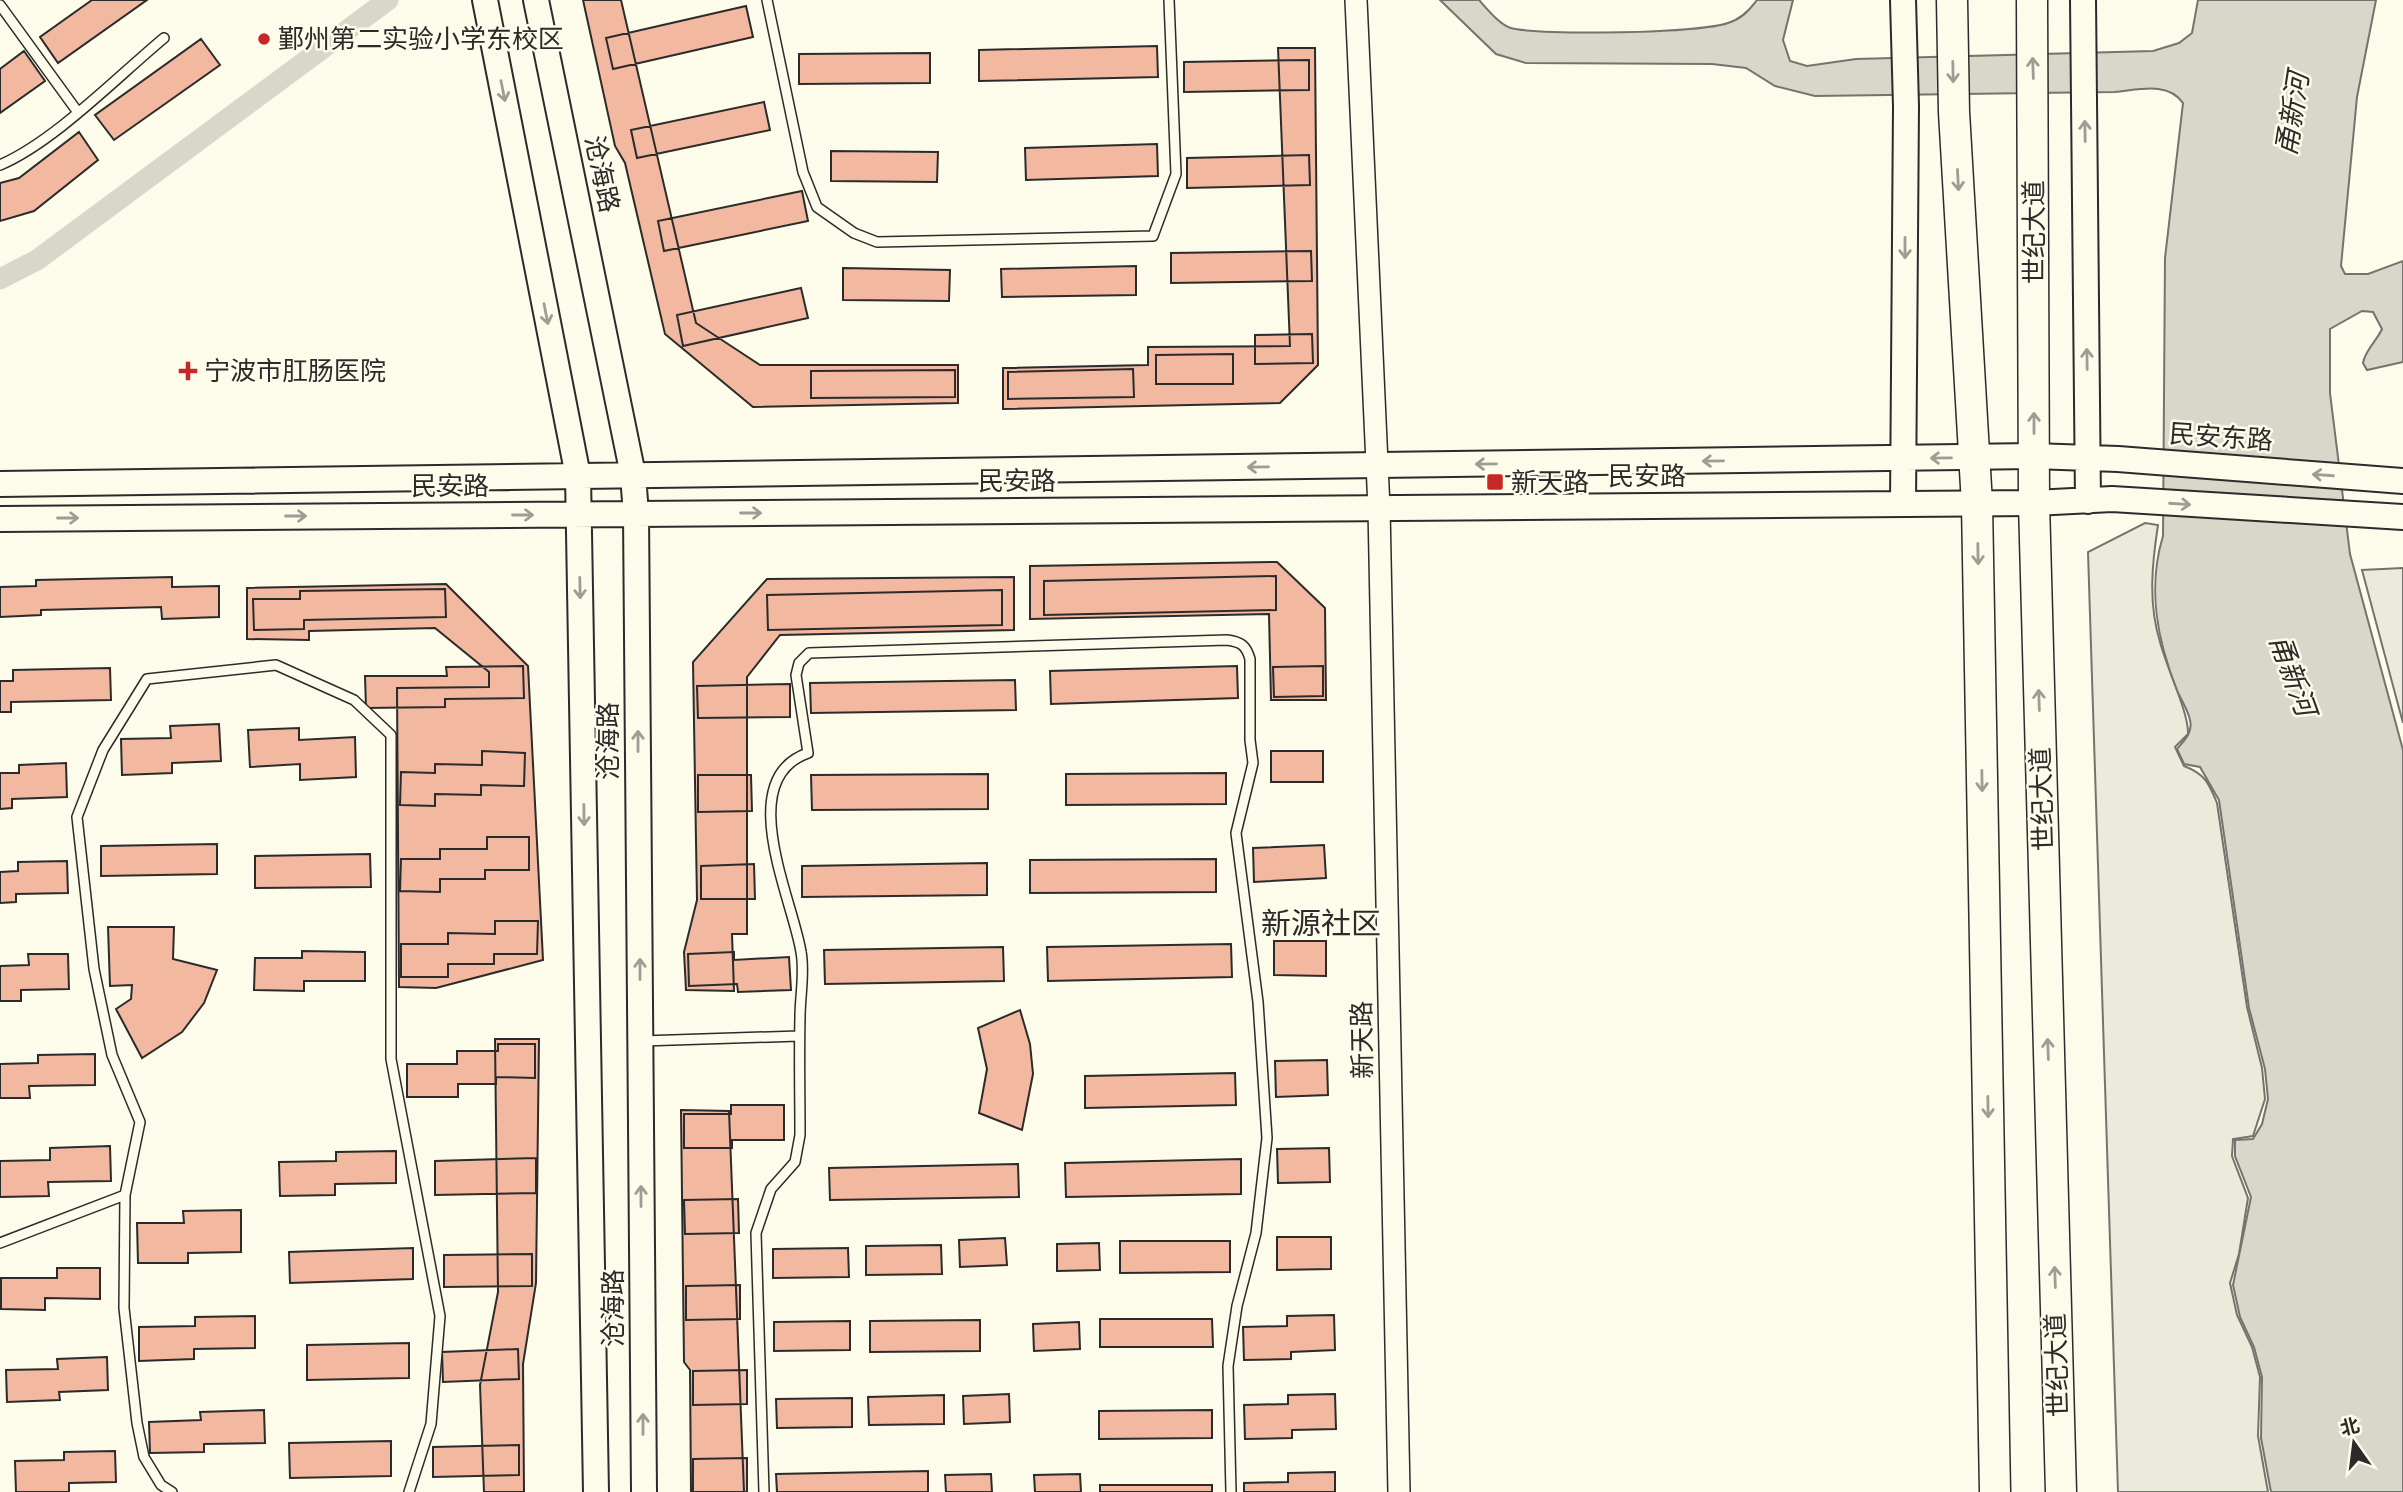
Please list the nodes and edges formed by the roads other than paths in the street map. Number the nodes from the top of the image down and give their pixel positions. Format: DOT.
graph roads {
  1 [pos="485,0"];
  2 [pos="536,0"];
  3 [pos="767,0"];
  4 [pos="1169,0"];
  5 [pos="1356,0"];
  6 [pos="1903,0"];
  7 [pos="1952,0"];
  8 [pos="2032,0"];
  9 [pos="2083,0"];
  10 [pos="1,3"];
  11 [pos="164,38"];
  12 [pos="77,111"];
  13 [pos="0,165"];
  14 [pos="2034,456"];
  15 [pos="1974,457"];
  16 [pos="1904,458"];
  17 [pos="2088,458"];
  18 [pos="1375,465"];
  19 [pos="633,475"];
  20 [pos="578,476"];
  21 [pos="2397,480"];
  22 [pos="0,484"];
  23 [pos="2100,500"];
  24 [pos="2034,503"];
  25 [pos="1903,504"];
  26 [pos="1977,504"];
  27 [pos="1379,508"];
  28 [pos="579,514"];
  29 [pos="636,514"];
  30 [pos="2403,517"];
  31 [pos="0,519"];
  32 [pos="799,1036"];
  33 [pos="640,1041"];
  34 [pos="125,1195"];
  35 [pos="0,1244"];
  36 [pos="172,1492"];
  37 [pos="409,1492"];
  38 [pos="596,1492"];
  39 [pos="644,1492"];
  40 [pos="764,1492"];
  41 [pos="1231,1492"];
  42 [pos="1399,1492"];
  43 [pos="1995,1492"];
  44 [pos="2061,1492"];
  1 -- 20 [label="main road, 沧海路, one-way"];
  2 -- 19 [label="main road, 沧海路"];
  3 -- 4 [label="lane"];
  5 -- 18 [label="street, 新天路"];
  6 -- 16 [label="main road, one-way"];
  7 -- 15 [label="highway, one-way"];
  14 -- 8 [label="highway, 世纪大道, one-way"];
  17 -- 9 [label="main road, one-way"];
  10 -- 12 [label="lane"];
  11 -- 12 [label="lane"];
  12 -- 13 [label="lane"];
  14 -- 15 [label="main road, 民安路"];
  14 -- 17 [label="main road, 民安东路"];
  14 -- 24 [label="highway, 世纪大道"];
  15 -- 16 [label="main road, 民安路, one-way"];
  15 -- 26 [label="highway"];
  16 -- 18 [label="main road, 民安路, one-way"];
  16 -- 25 [label="main road"];
  21 -- 17 [label="main road, 民安东路, one-way"];
  17 -- 23 [label="main road"];
  18 -- 19 [label="main road, 民安路, one-way"];
  18 -- 27 [label="street, 新天路"];
  19 -- 20 [label="main road, 民安路"];
  19 -- 29 [label="main road, 沧海路"];
  20 -- 22 [label="main road, 民安路"];
  20 -- 28 [label="main road, 沧海路"];
  23 -- 24 [label="main road"];
  23 -- 30 [label="main road, one-way"];
  24 -- 26 [label="main road, 民安路"];
  44 -- 24 [label="highway, 世纪大道, one-way"];
  25 -- 26 [label="main road, 民安路"];
  25 -- 27 [label="main road, 民安路"];
  26 -- 43 [label="highway, one-way"];
  29 -- 27 [label="main road, 民安路, one-way"];
  27 -- 42 [label="street, 新天路"];
  28 -- 29 [label="main road, 民安路"];
  31 -- 28 [label="main road, 民安路, one-way"];
  28 -- 38 [label="main road, 沧海路, one-way"];
  33 -- 29 [label="main road, 沧海路, one-way"];
  32 -- 33 [label="lane"];
  32 -- 40 [label="lane"];
  32 -- 41 [label="lane"];
  39 -- 33 [label="main road, 沧海路, one-way"];
  34 -- 35 [label="lane"];
  34 -- 36 [label="lane"];
  34 -- 37 [label="lane"];
}
